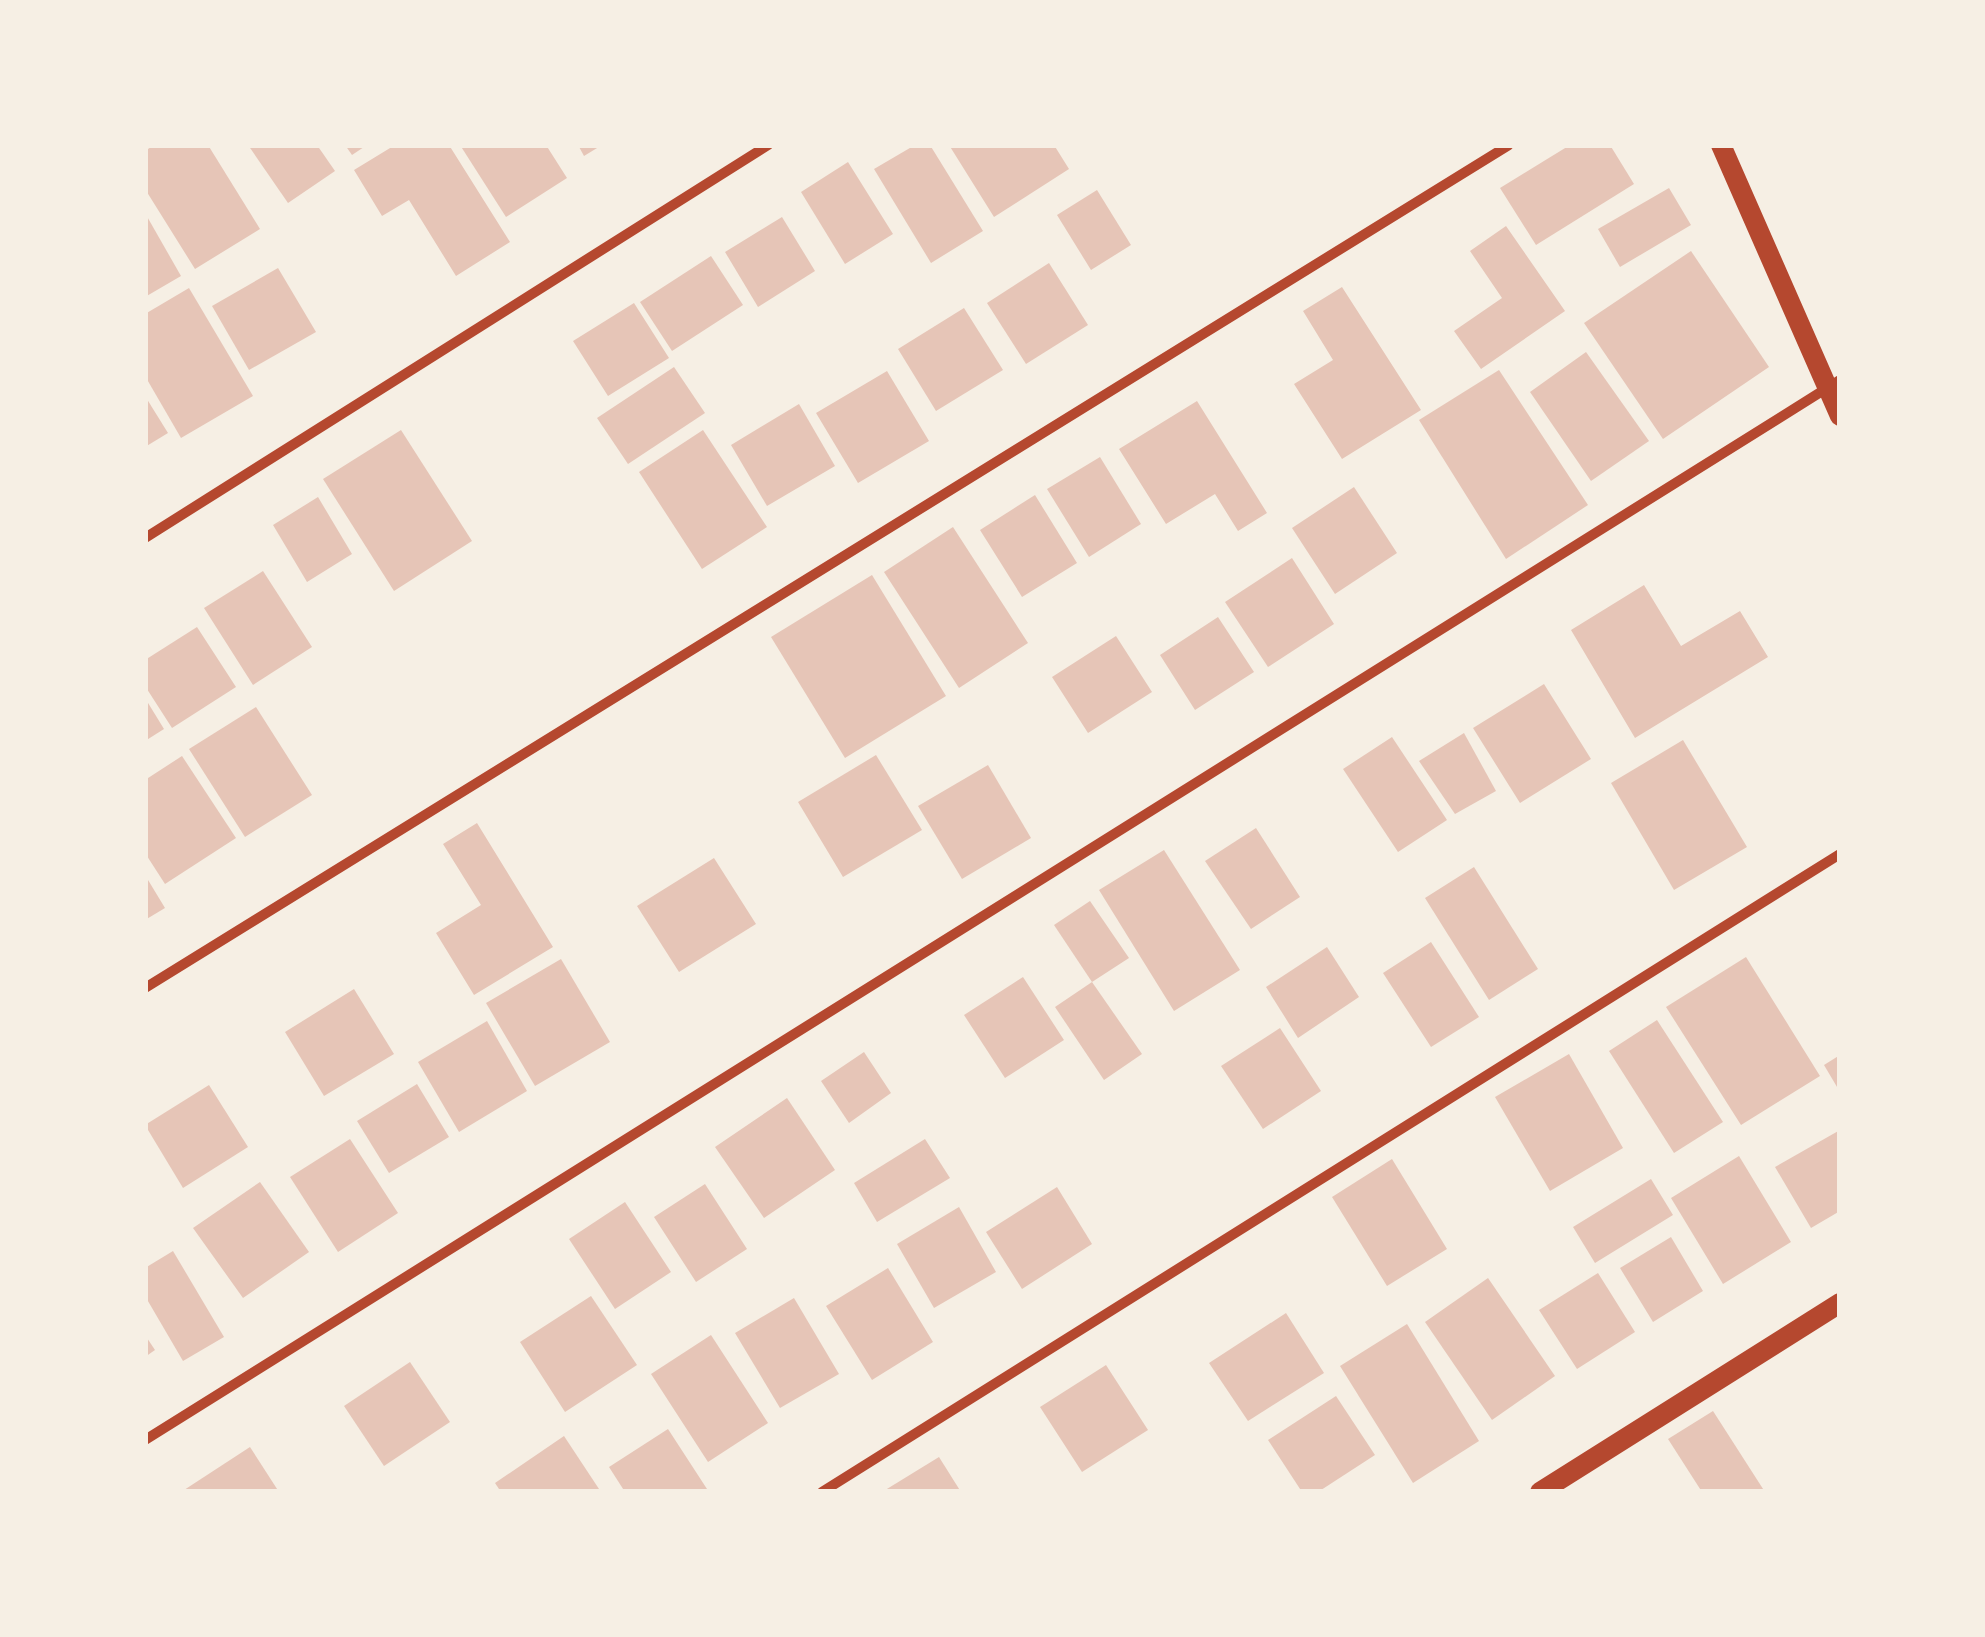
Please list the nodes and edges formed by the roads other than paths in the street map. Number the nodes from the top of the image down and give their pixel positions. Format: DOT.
graph roads {
  1 [pos="768,145"];
  2 [pos="1509,145"];
  3 [pos="1721,145"];
  4 [pos="1834,384"];
  5 [pos="1840,416"];
  6 [pos="145,538"];
  7 [pos="1840,854"];
  8 [pos="145,988"];
  9 [pos="1840,1303"];
  10 [pos="145,1440"];
  11 [pos="822,1492"];
  12 [pos="1540,1492"];
  1 -- 6 [label="street"];
  2 -- 8 [label="street"];
  3 -- 4 [label="main road"];
  4 -- 5 [label="main road"];
  4 -- 10 [label="street"];
  7 -- 11 [label="street"];
  9 -- 12 [label="main road"];
}
